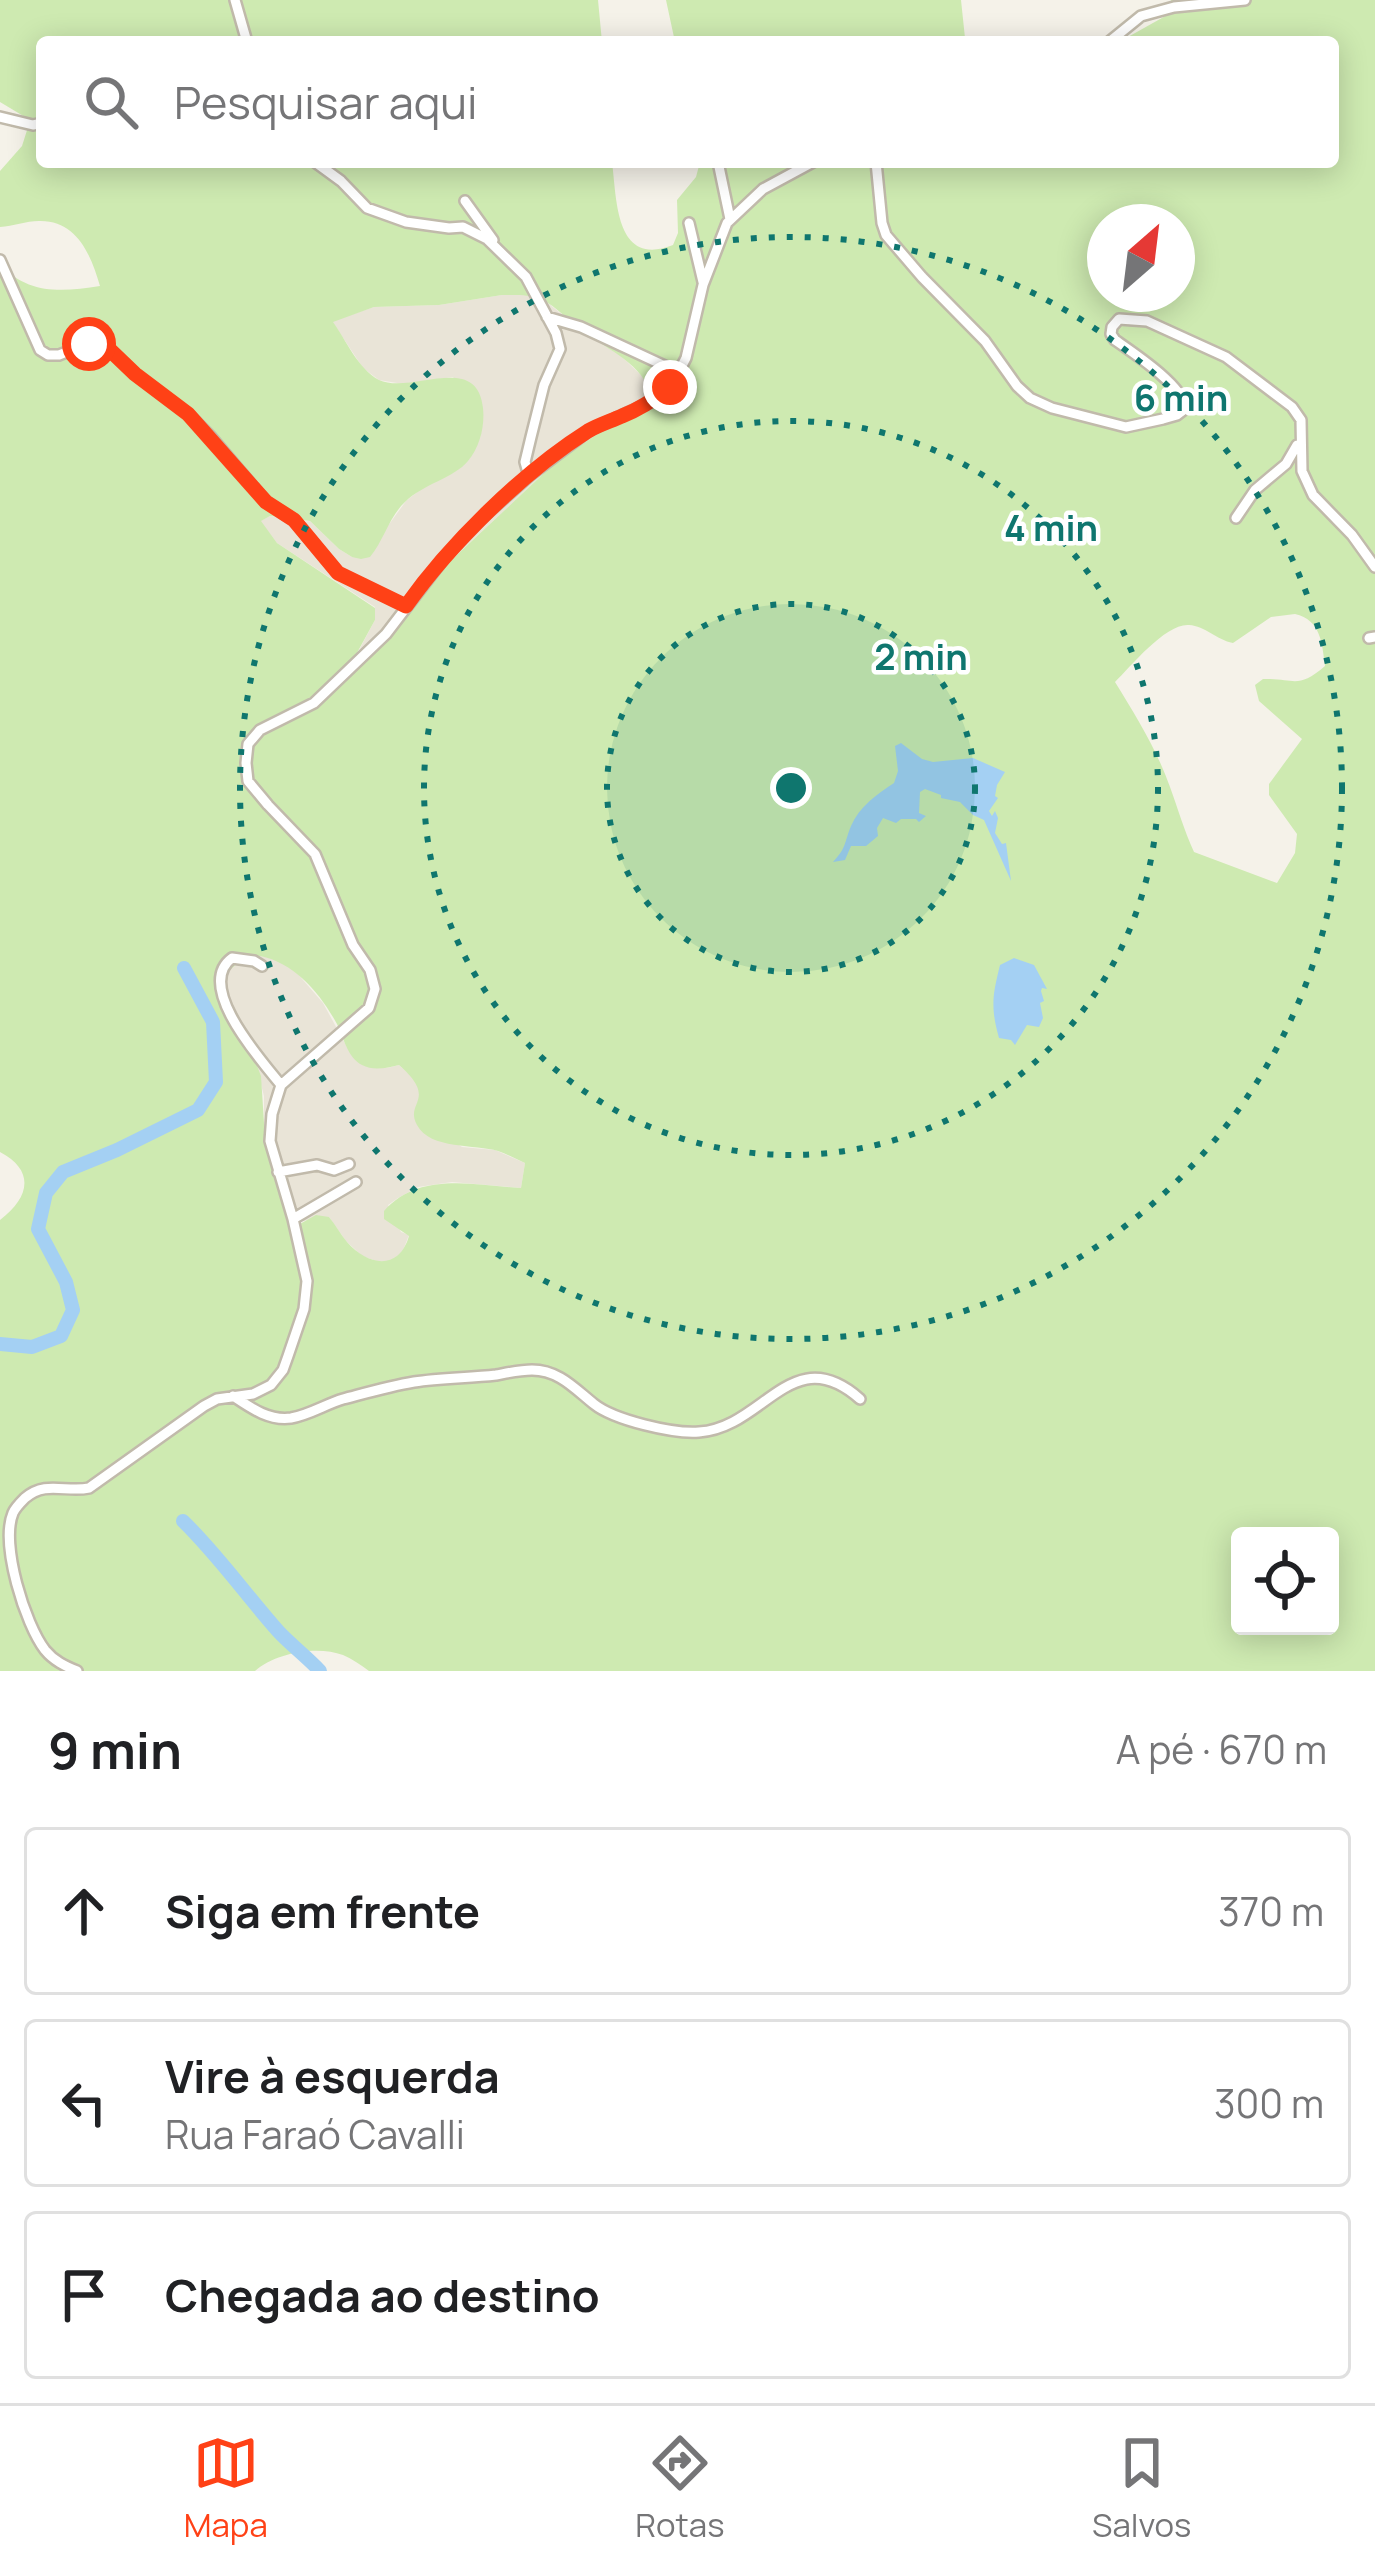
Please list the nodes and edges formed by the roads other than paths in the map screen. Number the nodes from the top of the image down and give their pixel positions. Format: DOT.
graph roads {
  1 [pos="235,0"];
  2 [pos="1245,0"];
  3 [pos="245,36"];
  4 [pos="1116,36"];
  5 [pos="0,117"];
  6 [pos="36,124"];
  7 [pos="323,168"];
  8 [pos="719,168"];
  9 [pos="801,168"];
  10 [pos="877,168"];
  11 [pos="465,201"];
  12 [pos="730,219"];
  13 [pos="688,224"];
  14 [pos="502,253"];
  15 [pos="0,260"];
  16 [pos="704,285"];
  17 [pos="545,316"];
  18 [pos="680,373"];
  19 [pos="1299,440"];
  20 [pos="529,476"];
  21 [pos="1235,518"];
  22 [pos="1375,568"];
  23 [pos="406,606"];
  24 [pos="262,966"];
  25 [pos="281,1084"];
  26 [pos="349,1165"];
  27 [pos="278,1172"];
  28 [pos="356,1182"];
  29 [pos="293,1219"];
  30 [pos="233,1396"];
  31 [pos="860,1400"];
  32 [pos="77,1671"];
  1 -- 3 [label="street"];
  2 -- 4 [label="street"];
  5 -- 6 [label="street"];
  7 -- 14 [label="street"];
  8 -- 12 [label="street"];
  9 -- 12 [label="street"];
  10 -- 19 [label="street"];
  11 -- 14 [label="street"];
  12 -- 16 [label="street"];
  13 -- 16 [label="street"];
  14 -- 17 [label="street"];
  15 -- 23 [label="street"];
  16 -- 18 [label="street"];
  17 -- 18 [label="street"];
  17 -- 20 [label="street"];
  18 -- 20 [label="street"];
  19 -- 21 [label="street"];
  19 -- 22 [label="street"];
  20 -- 23 [label="street"];
  23 -- 25 [label="street"];
  24 -- 25 [label="street"];
  25 -- 27 [label="street"];
  26 -- 27 [label="street"];
  27 -- 29 [label="street"];
  28 -- 29 [label="street"];
  29 -- 30 [label="street"];
  30 -- 31 [label="street"];
  30 -- 32 [label="street"];
}
